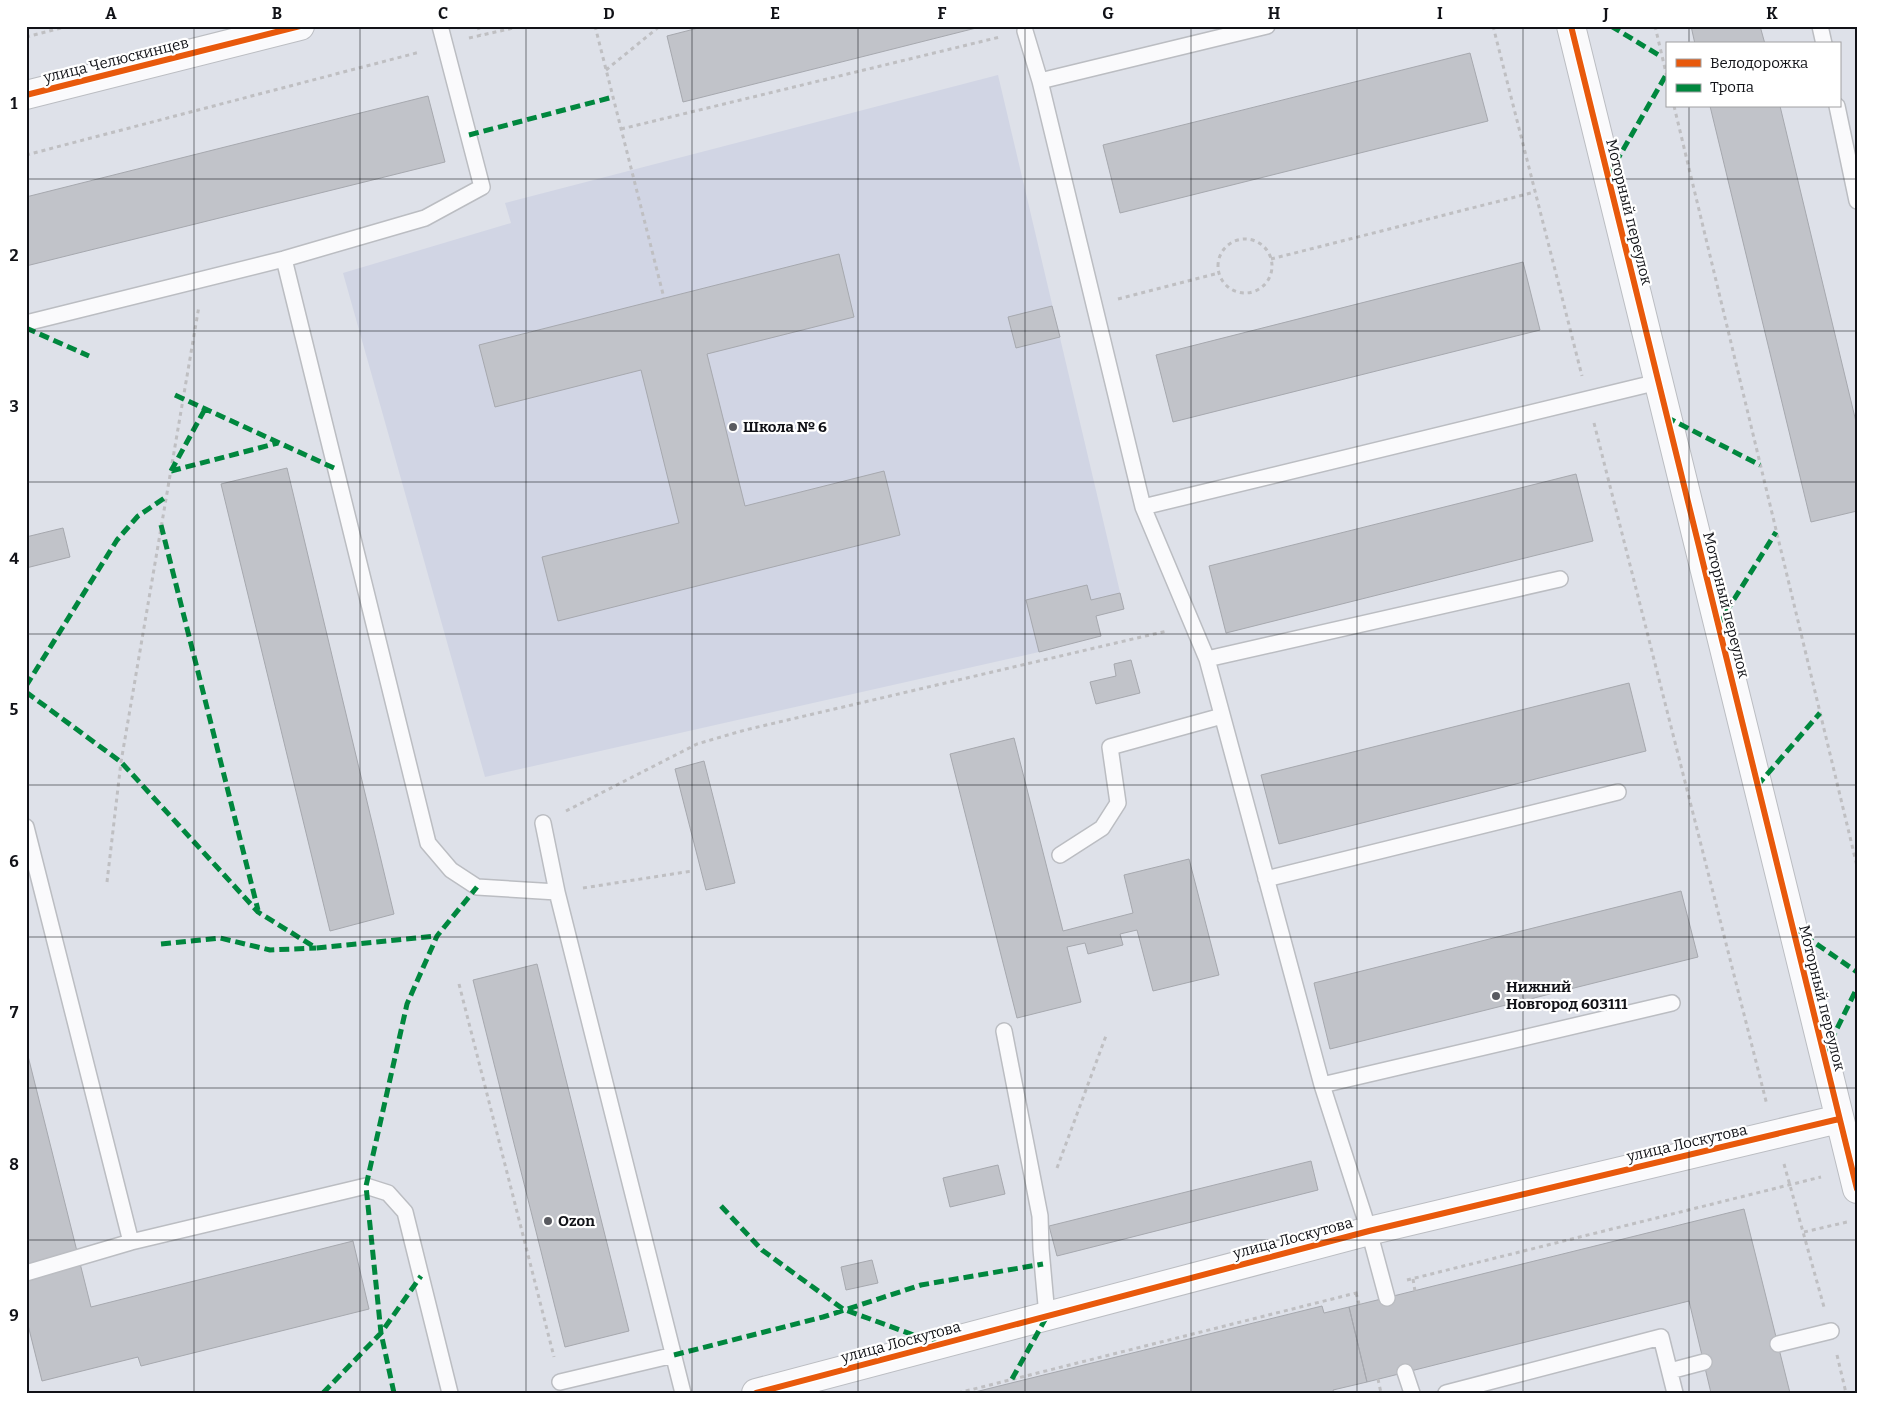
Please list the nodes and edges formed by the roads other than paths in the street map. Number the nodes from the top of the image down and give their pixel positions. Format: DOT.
graph roads {
  1 [pos="300,26"];
  2 [pos="440,26"];
  3 [pos="1267,26"];
  4 [pos="1572,26"];
  5 [pos="1820,26"];
  6 [pos="1025,31"];
  7 [pos="1824,42"];
  8 [pos="1040,81"];
  9 [pos="26,95"];
  10 [pos="1837,108"];
  11 [pos="1857,201"];
  12 [pos="284,259"];
  13 [pos="26,323"];
  14 [pos="1658,382"];
  15 [pos="1143,507"];
  16 [pos="1560,579"];
  17 [pos="1206,659"];
  18 [pos="1222,716"];
  19 [pos="1618,792"];
  20 [pos="543,823"];
  21 [pos="26,827"];
  22 [pos="1060,855"];
  23 [pos="1266,879"];
  24 [pos="557,892"];
  25 [pos="1672,1003"];
  26 [pos="1004,1031"];
  27 [pos="1322,1085"];
  28 [pos="1839,1119"];
  29 [pos="1857,1190"];
  30 [pos="1369,1231"];
  31 [pos="132,1242"];
  32 [pos="26,1273"];
  33 [pos="1387,1298"];
  34 [pos="1047,1316"];
  35 [pos="1831,1331"];
  36 [pos="1778,1344"];
  37 [pos="674,1355"];
  38 [pos="1704,1362"];
  39 [pos="1670,1370"];
  40 [pos="1405,1372"];
  41 [pos="560,1382"];
  42 [pos="450,1393"];
  43 [pos="683,1393"];
  44 [pos="756,1393"];
  45 [pos="1412,1393"];
  46 [pos="1446,1393"];
  47 [pos="1675,1393"];
  1 -- 9 [label="street, улица Челюскинцев"];
  2 -- 12 [label="lane"];
  3 -- 8 [label="lane"];
  4 -- 14 [label="street, Моторный переулок"];
  5 -- 7 [label="lane"];
  6 -- 8 [label="lane"];
  8 -- 15 [label="lane"];
  10 -- 11 [label="lane"];
  12 -- 13 [label="lane"];
  12 -- 24 [label="lane"];
  14 -- 15 [label="lane"];
  14 -- 28 [label="street, Моторный переулок"];
  15 -- 17 [label="lane"];
  16 -- 17 [label="lane"];
  17 -- 18 [label="lane"];
  18 -- 22 [label="lane"];
  18 -- 23 [label="lane"];
  19 -- 23 [label="lane"];
  20 -- 24 [label="lane"];
  21 -- 31 [label="lane"];
  23 -- 27 [label="lane"];
  24 -- 37 [label="lane"];
  25 -- 27 [label="lane"];
  26 -- 34 [label="lane"];
  27 -- 30 [label="lane"];
  28 -- 29 [label="street, Моторный переулок"];
  28 -- 30 [label="street, улица Лоскутова"];
  30 -- 33 [label="lane"];
  30 -- 34 [label="street, улица Лоскутова"];
  31 -- 32 [label="lane"];
  31 -- 42 [label="lane"];
  34 -- 44 [label="street, улица Лоскутова"];
  35 -- 36 [label="lane"];
  37 -- 41 [label="lane"];
  37 -- 43 [label="lane"];
  38 -- 39 [label="lane"];
  39 -- 46 [label="lane"];
  39 -- 47 [label="lane"];
  40 -- 45 [label="lane"];
}
